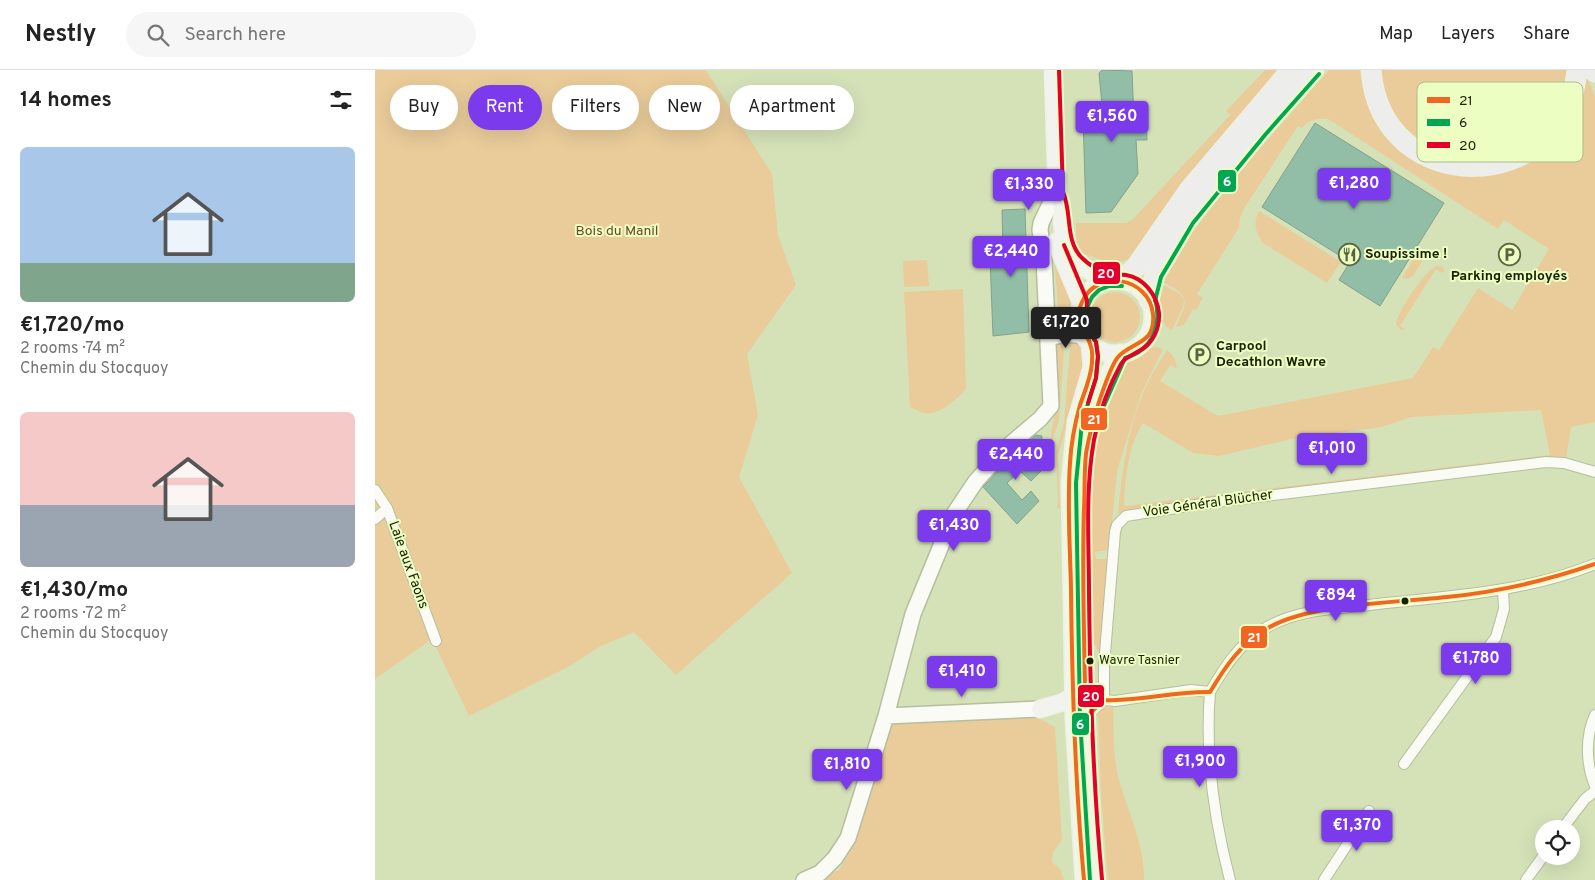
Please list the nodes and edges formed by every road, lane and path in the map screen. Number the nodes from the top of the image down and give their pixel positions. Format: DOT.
graph roads {
  1 [pos="1053,70"];
  2 [pos="1291,70"];
  3 [pos="1314,70"];
  4 [pos="1371,70"];
  5 [pos="1417,150"];
  6 [pos="1440,162"];
  7 [pos="1503,162"];
  8 [pos="1054,197"];
  9 [pos="1115,280"];
  10 [pos="1149,300"];
  11 [pos="1080,306"];
  12 [pos="1048,338"];
  13 [pos="1087,340"];
  14 [pos="1120,354"];
  15 [pos="1595,472"];
  16 [pos="375,490"];
  17 [pos="387,508"];
  18 [pos="375,519"];
  19 [pos="1595,564"];
  20 [pos="1503,590"];
  21 [pos="436,641"];
  22 [pos="1079,691"];
  23 [pos="1210,692"];
  24 [pos="1104,700"];
  25 [pos="1040,709"];
  26 [pos="1595,715"];
  27 [pos="886,716"];
  28 [pos="1080,718"];
  29 [pos="1404,764"];
  30 [pos="1595,786"];
  31 [pos="1595,790"];
  32 [pos="1369,811"];
  33 [pos="1569,820"];
  34 [pos="1537,865"];
  35 [pos="804,880"];
  36 [pos="1084,880"];
  37 [pos="1096,880"];
  38 [pos="1230,880"];
  39 [pos="1324,880"];
  40 [pos="1526,880"];
  1 -- 8 [label="main road"];
  2 -- 9 [label="highway"];
  3 -- 10 [label="highway"];
  4 -- 5 [label="highway"];
  6 -- 7 [label="highway"];
  8 -- 9 [label="main road"];
  8 -- 11 [label="main road"];
  8 -- 12 [label="street"];
  9 -- 10 [label="main road"];
  9 -- 11 [label="main road"];
  10 -- 14 [label="main road"];
  11 -- 12 [label="street"];
  11 -- 13 [label="main road"];
  12 -- 13 [label="street"];
  12 -- 27 [label="street"];
  13 -- 14 [label="main road"];
  13 -- 22 [label="main road"];
  14 -- 22 [label="main road"];
  15 -- 24 [label="street, Voie Général Blücher"];
  16 -- 17 [label="street, Laie aux Faons"];
  17 -- 18 [label="street"];
  17 -- 21 [label="street, Laie aux Faons"];
  19 -- 20 [label="street"];
  20 -- 23 [label="street"];
  20 -- 29 [label="street"];
  22 -- 24 [label="street"];
  22 -- 25 [label="main road"];
  22 -- 28 [label="main road"];
  23 -- 24 [label="street"];
  23 -- 38 [label="street"];
  24 -- 28 [label="street"];
  25 -- 27 [label="street"];
  25 -- 28 [label="main road"];
  26 -- 30 [label="street"];
  27 -- 35 [label="street"];
  28 -- 36 [label="main road"];
  28 -- 37 [label="main road"];
  31 -- 33 [label="street"];
  32 -- 39 [label="street"];
  34 -- 40 [label="street"];
}
